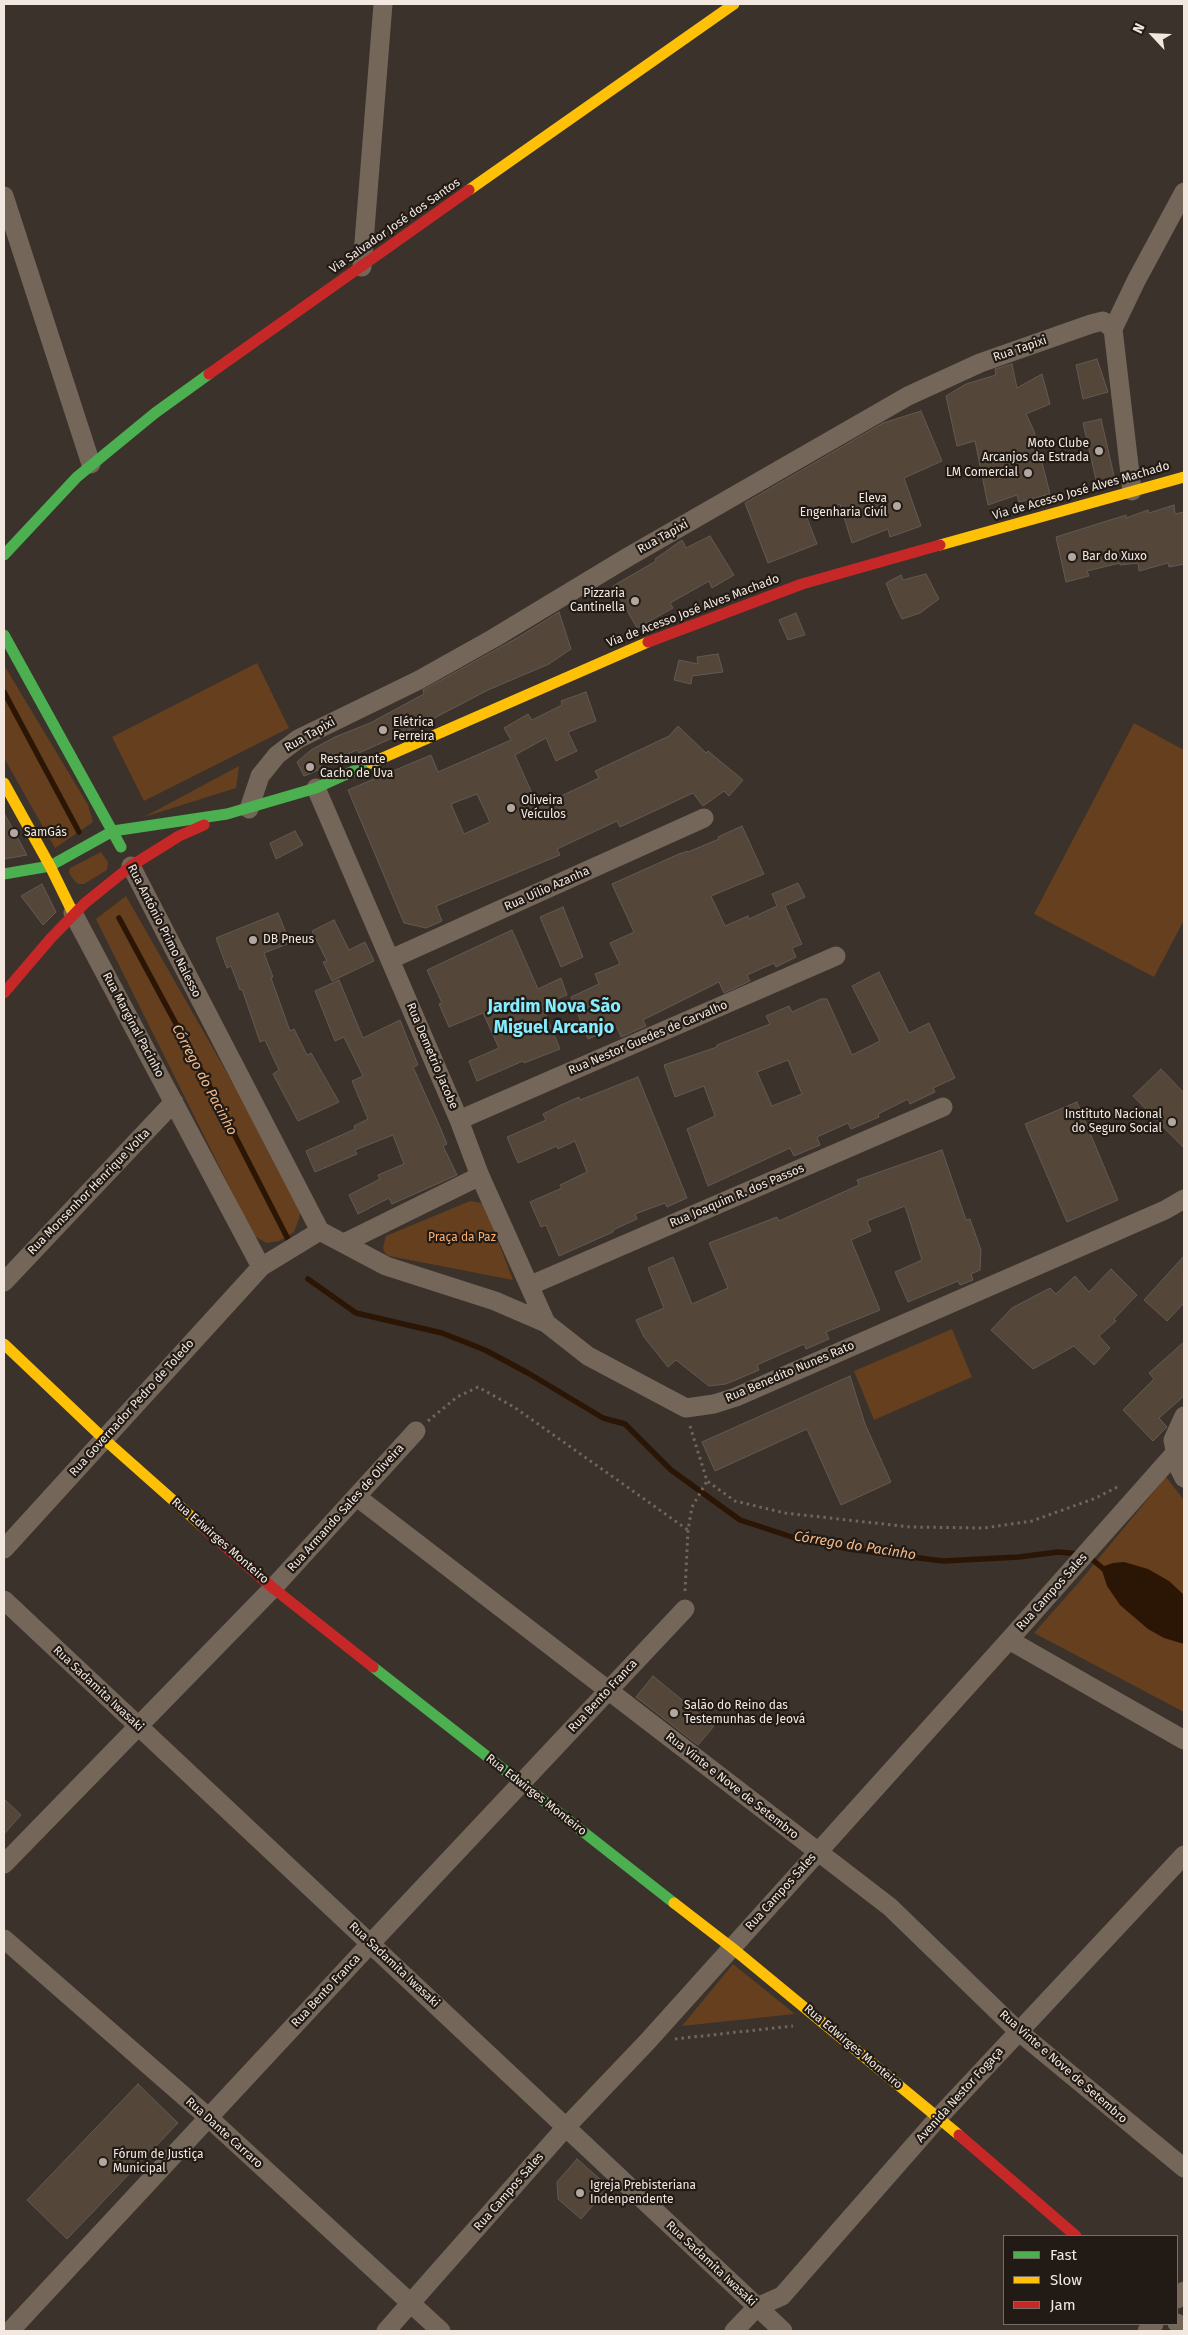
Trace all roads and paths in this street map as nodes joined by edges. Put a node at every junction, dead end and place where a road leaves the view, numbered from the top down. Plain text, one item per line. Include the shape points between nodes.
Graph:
1 (383, 4) edge
2 (734, 4) edge
3 (1184, 192) edge
4 (4, 196) edge
5 (362, 267) junction
6 (1113, 329) junction
7 (91, 464) junction
8 (1184, 476) edge
9 (1132, 490) junction
10 (4, 555) edge
11 (4, 635) edge
12 (4, 783) edge
13 (316, 788) junction
14 (249, 809) junction
15 (227, 814) junction
16 (704, 818) dead end
17 (109, 834) junction
18 (50, 866) junction
19 (124, 871) junction
20 (4, 874) edge
21 (79, 908) junction
22 (836, 956) dead end
23 (391, 959) junction
24 (4, 993) edge
25 (174, 1102) junction
26 (943, 1107) dead end
27 (459, 1120) junction
28 (480, 1176) junction
29 (1184, 1199) edge
30 (320, 1231) junction
31 (344, 1243) junction
32 (262, 1267) junction
33 (4, 1282) edge
34 (531, 1284) junction
35 (546, 1324) junction
36 (4, 1344) edge
37 (686, 1408) junction
38 (1184, 1416) edge
39 (416, 1431) joint
40 (104, 1439) junction
41 (1175, 1453) junction
42 (1184, 1478) edge
43 (707, 1481) junction
44 (1120, 1486) dead end
45 (356, 1498) junction
46 (688, 1530) junction
47 (4, 1549) edge
48 (273, 1588) junction
49 (4, 1600) edge
50 (685, 1610) joint
51 (1009, 1640) junction
52 (609, 1690) junction
53 (137, 1726) junction
54 (1184, 1740) edge
55 (520, 1783) junction
56 (818, 1852) junction
57 (1184, 1855) edge
58 (4, 1864) edge
59 (4, 1939) edge
60 (371, 1943) junction
61 (731, 1947) junction
62 (795, 2026) dead end
63 (1018, 2031) junction
64 (647, 2042) junction
65 (209, 2118) junction
66 (938, 2118) junction
67 (566, 2127) junction
68 (1184, 2168) edge
69 (1075, 2235) edge
70 (782, 2296) junction
71 (411, 2304) junction
72 (757, 2307) junction
73 (775, 2329) edge
74 (10, 2331) edge
75 (386, 2331) edge
76 (441, 2331) edge
77 (734, 2331) edge

1 - 5 street
2 - 5 street, Via Salvador José dos Santos
3 - 6 street
4 - 7 street
5 - 7 street, Via Salvador José dos Santos via 230,358
6 - 9 street
6 - 14 street, Rua Tapixi via 1103,322 1091,324 980,363 908,396 486,643 298,739 277,755 260,776
7 - 10 street, Via Salvador José dos Santos
8 - 9 street, Via de Acesso José Alves Machado
9 - 13 street, Via de Acesso José Alves Machado via 802,584 639,645
11 - 17 street, Rua Antônio Primo Nalesso
12 - 18 street, Rua Marginal Pacinho
13 - 14 street, Via de Acesso José Alves Machado
13 - 23 street, Rua Demetrio Jacobe
14 - 15 street, Via de Acesso José Alves Machado
15 - 17 street
15 - 19 street via 179,836
16 - 23 street, Rua Uílio Azanha
17 - 18 street
17 - 19 street, Rua Antônio Primo Nalesso
18 - 20 street
18 - 21 street, Rua Marginal Pacinho
19 - 21 street
19 - 30 street, Rua Antônio Primo Nalesso
21 - 24 street
21 - 25 street, Rua Marginal Pacinho
22 - 27 street, Rua Nestor Guedes de Carvalho
23 - 27 street, Rua Demetrio Jacobe
25 - 32 street, Rua Marginal Pacinho
25 - 33 street, Rua Monsenhor Henrique Volta
26 - 34 street, Rua Joaquim R. dos Passos
27 - 28 street, Rua Demetrio Jacobe
28 - 31 street
28 - 34 street, Rua Demetrio Jacobe
29 - 37 street, Rua Benedito Nunes Rato via 736,1397
30 - 31 street
30 - 32 street, Rua Governador Pedro de Toledo
31 - 35 street via 386,1266 495,1301
32 - 40 street, Rua Governador Pedro de Toledo
34 - 35 street, Rua Demetrio Jacobe
35 - 37 street via 588,1356
36 - 40 street, Rua Edwirges Monteiro
37 - 43 path via 692,1439
38 - 41 street via 1173,1440
39 - 45 street, Rua Armando Sales de Oliveira
39 - 46 path via 457,1397 478,1387 514,1407
40 - 47 street, Rua Governador Pedro de Toledo
40 - 48 street, Rua Edwirges Monteiro
41 - 42 street
41 - 51 street, Rua Campos Sales
43 - 44 path via 735,1501 786,1513 941,1528 984,1528 1032,1521
43 - 46 path via 692,1507
45 - 48 street, Rua Armando Sales de Oliveira
45 - 52 street, Rua Vinte e Nove de Setembro
46 - 50 path
48 - 53 street, Rua Armando Sales de Oliveira
48 - 55 street, Rua Edwirges Monteiro
49 - 53 street, Rua Sadamita Iwasaki
50 - 52 street, Rua Bento Franca
51 - 54 street
51 - 56 street, Rua Campos Sales
52 - 55 street, Rua Bento Franca
52 - 56 street, Rua Vinte e Nove de Setembro
53 - 58 street, Rua Armando Sales de Oliveira
53 - 60 street, Rua Sadamita Iwasaki
55 - 60 street, Rua Bento Franca
55 - 61 street, Rua Edwirges Monteiro
56 - 61 street, Rua Campos Sales
56 - 63 street, Rua Vinte e Nove de Setembro via 890,1907
57 - 63 street, Avenida Nestor Fogaça
59 - 65 street, Rua Dante Carraro
60 - 65 street, Rua Bento Franca
60 - 67 street, Rua Sadamita Iwasaki
61 - 64 street, Rua Campos Sales
61 - 66 street, Rua Edwirges Monteiro
62 - 64 path
63 - 66 street, Avenida Nestor Fogaça
63 - 68 street, Rua Vinte e Nove de Setembro
64 - 67 street, Rua Campos Sales
65 - 71 street, Rua Dante Carraro
65 - 74 street, Rua Bento Franca
66 - 69 street, Rua Edwirges Monteiro
66 - 70 street, Avenida Nestor Fogaça
67 - 71 street, Rua Campos Sales
67 - 72 street, Rua Sadamita Iwasaki
70 - 72 street, Avenida Nestor Fogaça
70 - 73 street, Avenida Nestor Fogaça
71 - 75 street, Rua Campos Sales
71 - 76 street, Rua Dante Carraro
72 - 73 street, Rua Sadamita Iwasaki
72 - 77 street, Avenida Nestor Fogaça

